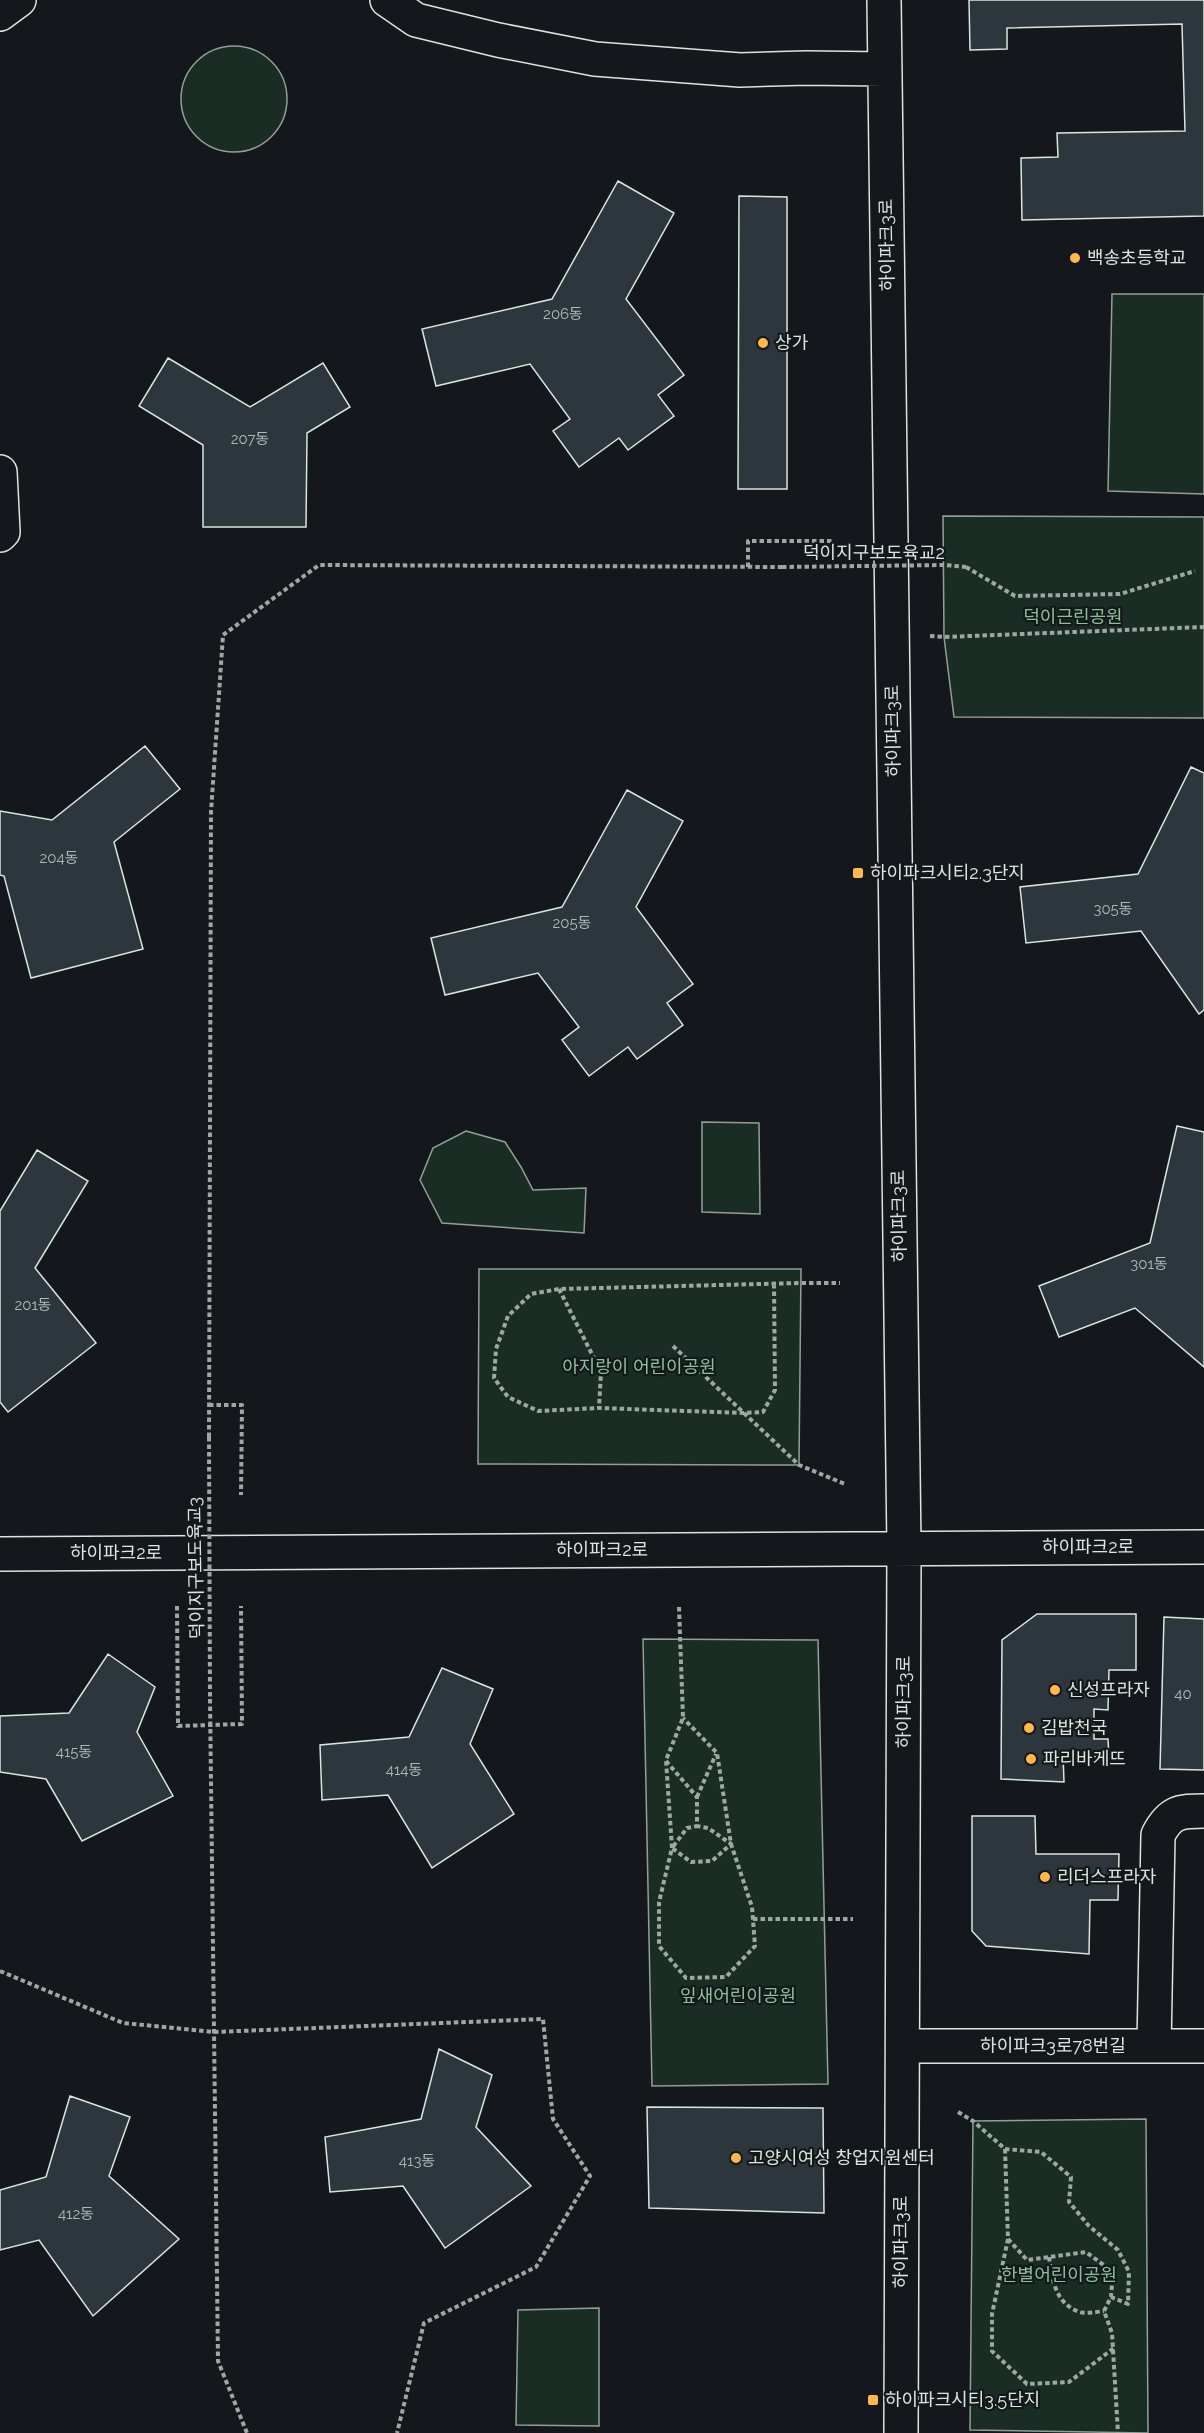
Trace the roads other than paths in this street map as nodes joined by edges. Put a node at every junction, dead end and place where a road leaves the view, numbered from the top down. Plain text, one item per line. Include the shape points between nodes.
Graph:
1 (19, 0) edge
2 (387, 0) edge
3 (884, 0) edge
4 (0, 14) edge
5 (885, 69) junction
6 (0, 472) edge
7 (0, 535) edge
8 (1204, 1546) edge
9 (904, 1548) junction
10 (0, 1554) edge
11 (1204, 1810) edge
12 (903, 2046) junction
13 (1154, 2046) junction
14 (1204, 2046) edge
15 (901, 2433) edge

1 - 4 street
2 - 5 street via 416,20 595,59 740,70
3 - 5 street, 하이파크3로
5 - 9 street, 하이파크3로
6 - 7 street
8 - 9 street, 하이파크2로
9 - 10 street, 하이파크2로
9 - 12 street, 하이파크3로
11 - 13 street via 1184,1811 1167,1818 1158,1835
12 - 13 street, 하이파크3로78번길
12 - 15 street, 하이파크3로
13 - 14 street, 하이파크3로78번길

